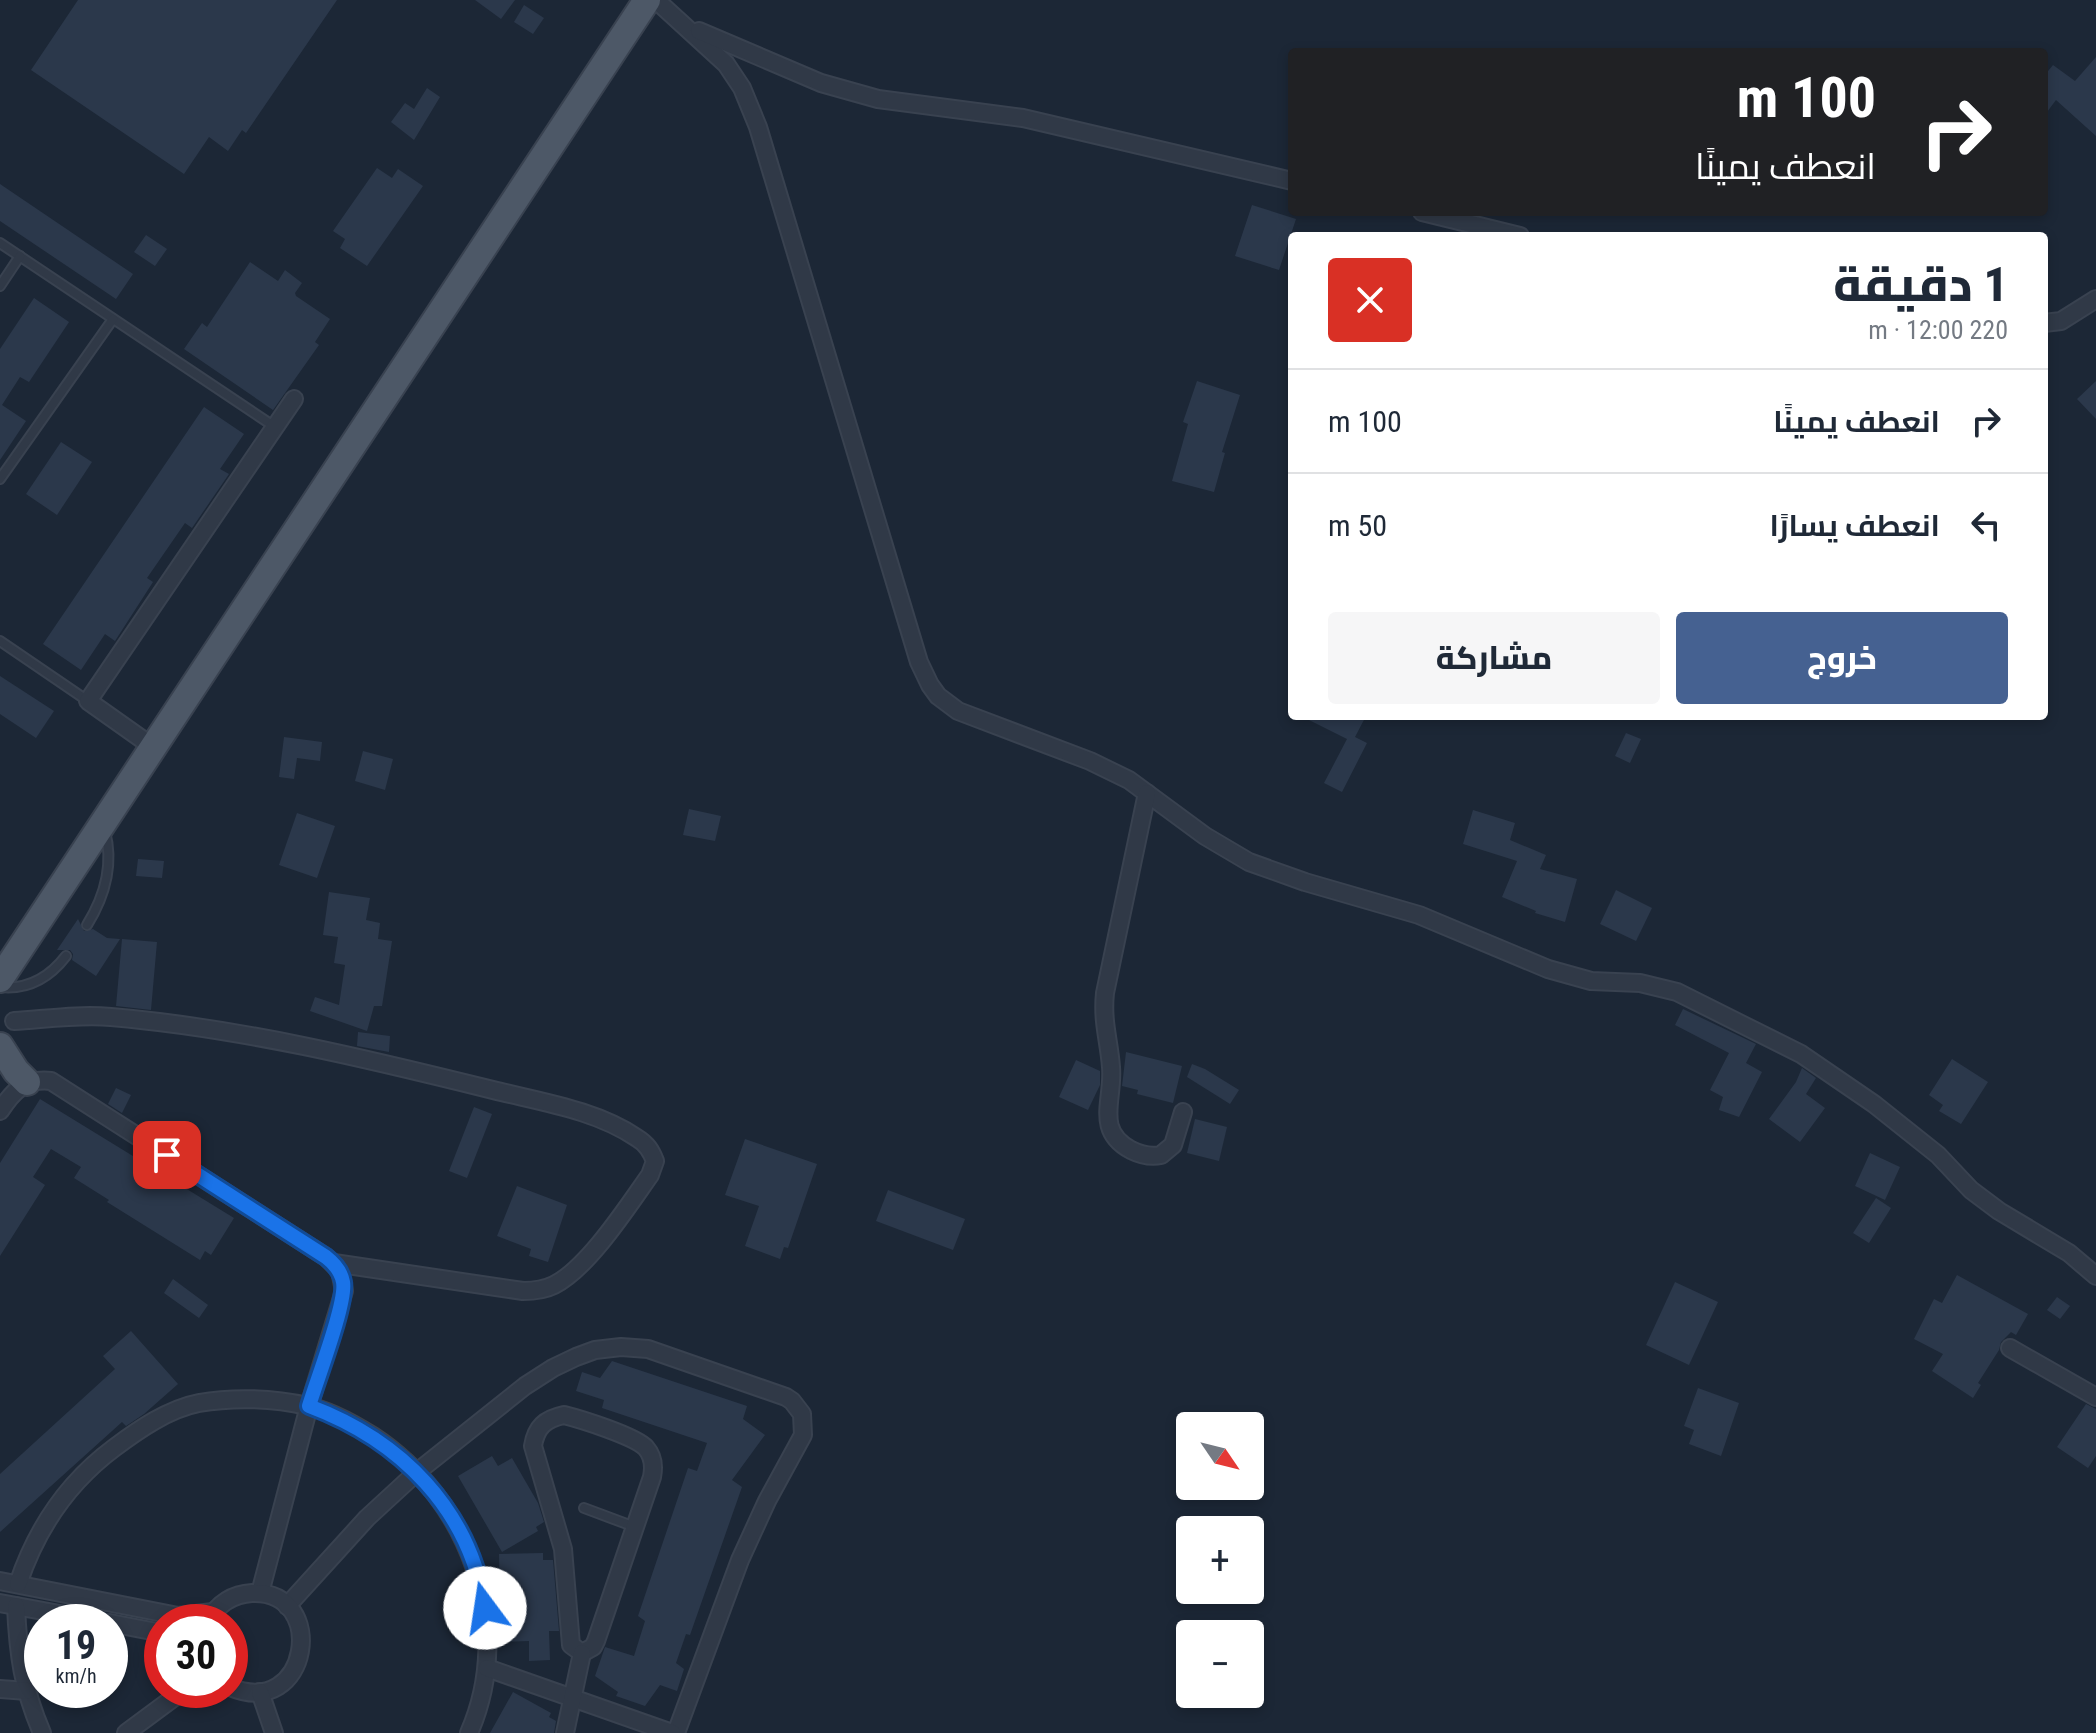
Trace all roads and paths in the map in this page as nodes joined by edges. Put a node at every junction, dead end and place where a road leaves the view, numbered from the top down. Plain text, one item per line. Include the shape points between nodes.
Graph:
1 (647, 0) edge
2 (656, 0) edge
3 (682, 23) junction
4 (1288, 180) edge
5 (1438, 216) edge
6 (1504, 232) edge
7 (0, 243) edge
8 (20, 256) junction
9 (0, 286) edge
10 (2096, 299) edge
11 (113, 319) junction
12 (2048, 323) edge
13 (294, 399) dead end
14 (276, 427) junction
15 (0, 479) edge
16 (0, 641) edge
17 (88, 701) junction
18 (153, 747) junction
19 (1147, 793) junction
20 (103, 822) junction
21 (87, 925) dead end
22 (66, 956) dead end
23 (0, 979) edge
24 (0, 987) edge
25 (14, 1021) dead end
26 (0, 1046) edge
27 (27, 1082) junction
28 (0, 1111) edge
29 (1183, 1112) dead end
30 (334, 1263) junction
31 (2096, 1276) edge
32 (2010, 1348) dead end
33 (2096, 1397) edge
34 (309, 1406) junction
35 (417, 1472) junction
36 (584, 1508) dead end
37 (635, 1527) junction
38 (0, 1581) edge
39 (18, 1584) junction
40 (260, 1593) junction
41 (8, 1604) edge
42 (222, 1604) edge
43 (287, 1606) junction
44 (144, 1609) edge
45 (582, 1653) junction
46 (487, 1668) junction
47 (24, 1679) edge
48 (0, 1689) edge
49 (24, 1691) edge
50 (260, 1692) junction
51 (248, 1693) edge
52 (573, 1699) junction
53 (33, 1708) edge
54 (160, 1708) edge
55 (42, 1733) edge
56 (126, 1733) edge
57 (274, 1733) edge
58 (469, 1733) edge
59 (565, 1733) edge
60 (674, 1733) edge

1 - 18 main road
2 - 3 street
3 - 4 street via 807,78 878,99 1023,118
3 - 19 street via 726,64 758,127 930,685 958,711 1090,761
5 - 6 street
7 - 8 lane
8 - 9 lane
8 - 11 lane
10 - 12 street via 2061,321
11 - 14 lane
11 - 15 lane
13 - 14 street
14 - 17 street
16 - 17 lane
17 - 18 street
18 - 20 main road
19 - 29 street via 1105,993 1109,1125 1123,1145 1153,1157 1173,1145
19 - 31 street via 1249,862 1419,915 1548,969 1591,981 1640,983 1677,992 1751,1028 1801,1054 1874,1104 1938,1155 1971,1190
20 - 21 lane via 108,875
20 - 23 main road
22 - 24 lane via 35,983
25 - 30 street via 140,1020 405,1068 601,1119 639,1139 655,1161 592,1251 566,1278 546,1289 523,1291
26 - 27 main road
27 - 28 street
27 - 30 street via 62,1087
30 - 34 street via 344,1291
32 - 33 street
34 - 35 street via 359,1427
34 - 39 street via 263,1400 196,1403 142,1427 73,1485 44,1522
34 - 40 street
35 - 43 street
35 - 46 street via 471,1556 488,1627
35 - 60 street via 525,1386 595,1350 648,1349 792,1401 802,1414 803,1435 740,1560
36 - 37 lane
37 - 45 street via 593,1647
37 - 45 street via 653,1470 646,1448 564,1415 542,1424 533,1446 563,1549 571,1645
38 - 39 street
39 - 44 street
40 - 42 street via 242,1594
40 - 43 street
41 - 47 street
43 - 50 street via 302,1634 298,1665 276,1687
45 - 52 street
46 - 52 street
46 - 58 street
48 - 49 street
50 - 51 street
50 - 57 street
52 - 59 street
52 - 60 street
53 - 55 street
54 - 56 street

